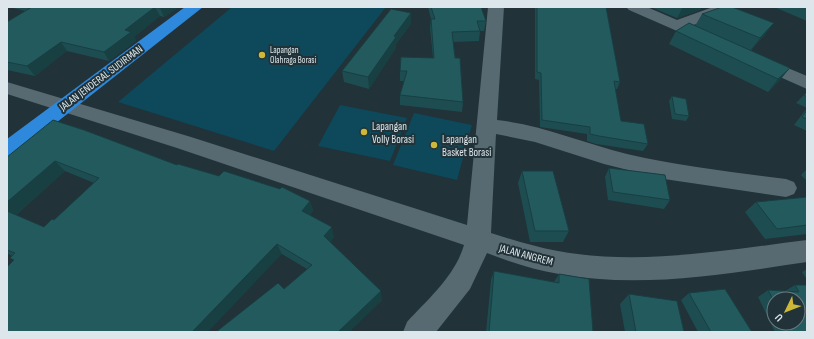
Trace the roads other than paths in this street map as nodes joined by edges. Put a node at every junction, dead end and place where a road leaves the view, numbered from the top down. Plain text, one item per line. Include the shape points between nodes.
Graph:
1 (195, 7) edge
2 (496, 7) edge
3 (634, 7) edge
4 (723, 7) edge
5 (677, 26) junction
6 (720, 45) edge
7 (742, 54) edge
8 (807, 82) edge
9 (7, 88) edge
10 (65, 105) junction
11 (487, 126) junction
12 (7, 150) edge
13 (786, 188) dead end
14 (478, 239) junction
15 (807, 250) edge
16 (417, 332) edge

1 - 10 highway, JALAN JENDERAL SUDIRMAN
2 - 11 street
3 - 5 street
4 - 5 street via 715,13
5 - 6 street
7 - 8 street
9 - 10 street, JALAN ANGREM
10 - 12 highway, JALAN JENDERAL SUDIRMAN
10 - 14 street, JALAN ANGREM
11 - 13 street via 538,135 604,156 664,171
11 - 14 street
14 - 15 street, JALAN ANGREM via 503,249 556,263 613,269 698,266
14 - 16 street via 470,265 463,276

